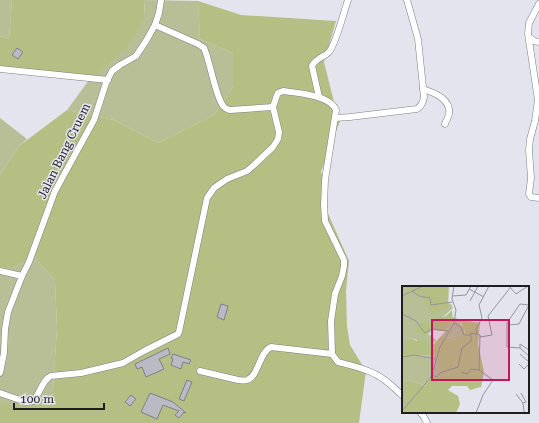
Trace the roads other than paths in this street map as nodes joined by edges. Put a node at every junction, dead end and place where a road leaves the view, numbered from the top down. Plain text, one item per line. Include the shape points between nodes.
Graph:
1 (160, 0) edge
2 (348, 0) edge
3 (407, 0) edge
4 (539, 4) edge
5 (155, 25) junction
6 (530, 38) junction
7 (539, 42) edge
8 (0, 69) edge
9 (108, 80) junction
10 (423, 89) junction
11 (318, 97) junction
12 (273, 107) junction
13 (335, 118) junction
14 (445, 124) dead end
15 (539, 198) edge
16 (0, 271) edge
17 (22, 276) junction
18 (332, 354) junction
19 (200, 370) dead end
20 (0, 373) edge
21 (0, 393) edge
22 (402, 395) edge
23 (421, 413) edge
24 (427, 423) edge

1 - 5 street, Jalan Bang Cruem
2 - 11 street via 334,44 329,52 312,66
3 - 10 street via 418,39
4 - 6 street via 529,24
5 - 9 street, Jalan Bang Cruem via 136,56 120,65
5 - 12 street via 205,49 218,94 225,108 230,110
6 - 7 street
6 - 15 street via 538,100 530,145 529,194 531,197
8 - 9 street
9 - 17 street, Jalan Bang Cruem via 94,120 55,191
10 - 13 street via 423,102 417,109
10 - 14 street via 445,100 449,114
11 - 12 street via 283,91 278,93
11 - 13 street via 335,106
12 - 21 street via 279,132 273,147 247,171 227,179 214,188 207,198 178,334 123,363 81,373 51,376 45,380 33,401 26,402
13 - 18 street via 325,180 324,205 325,221 344,260 344,266 335,294 331,321
16 - 17 street
17 - 20 street, Jalan Bang Cruem via 8,312
18 - 19 street via 271,347 264,354 253,376 244,381
18 - 22 street via 338,362 375,374
23 - 24 street

